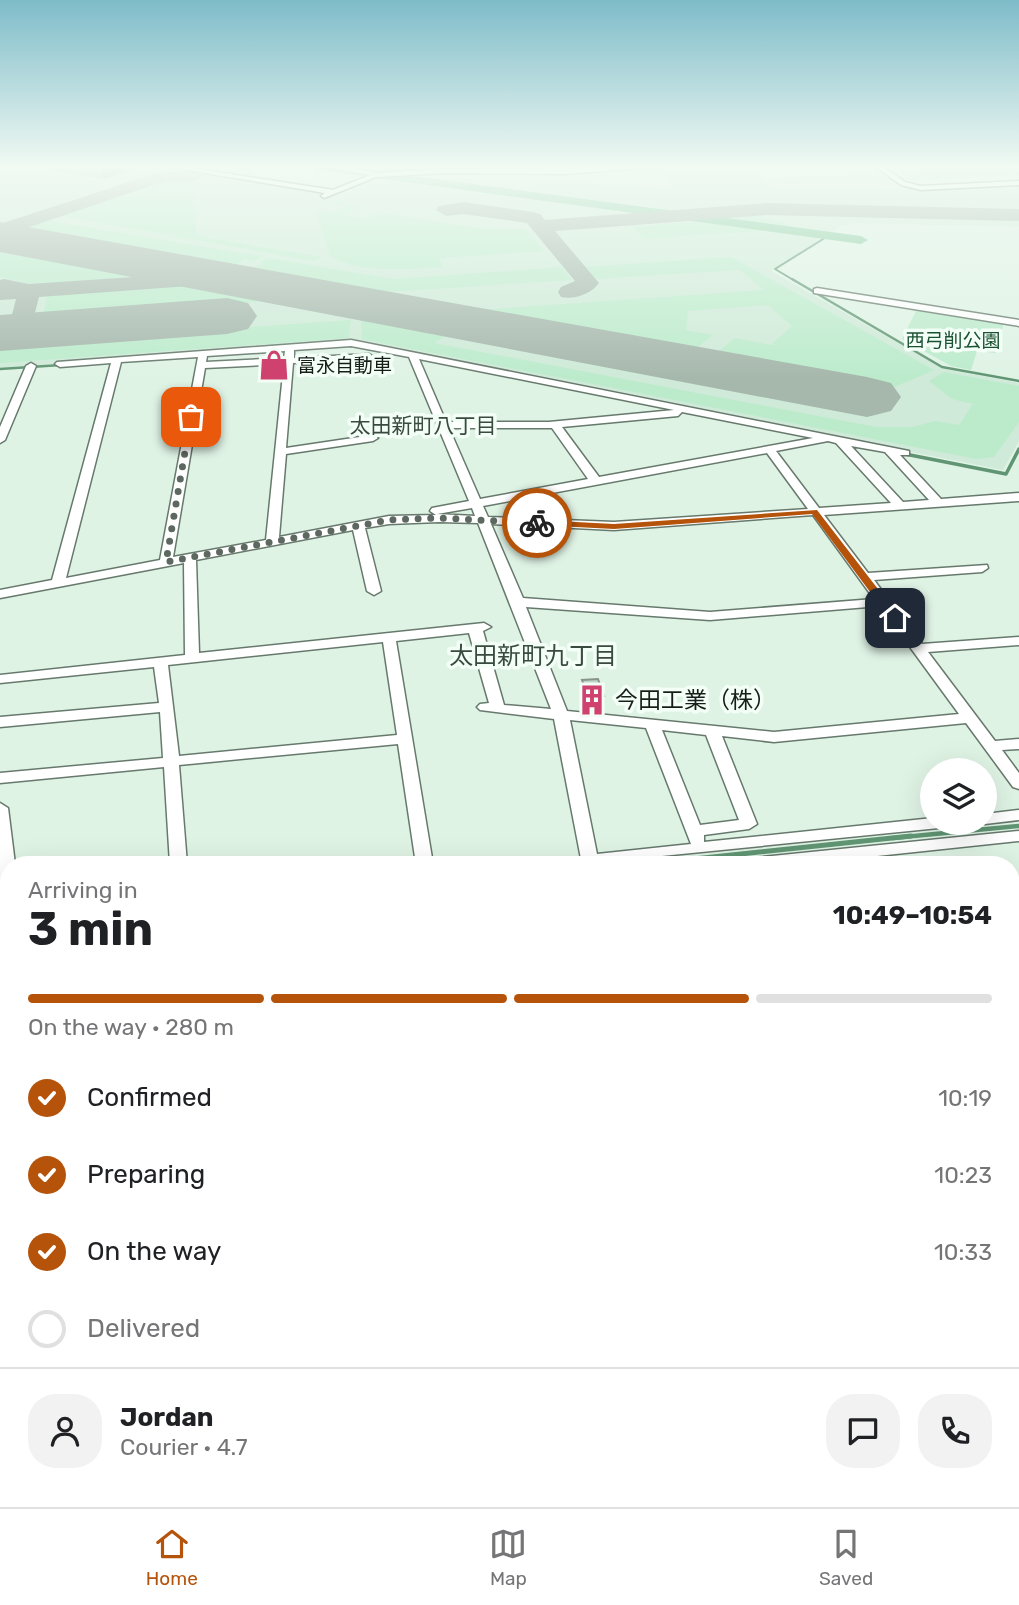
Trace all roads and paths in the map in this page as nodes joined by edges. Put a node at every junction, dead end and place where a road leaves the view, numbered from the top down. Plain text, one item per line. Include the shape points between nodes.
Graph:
1 (817, 291) dead end
2 (1019, 323) edge
3 (290, 347) junction
4 (413, 356) junction
5 (369, 357) dead end
6 (202, 359) junction
7 (117, 360) junction
8 (288, 360) junction
9 (60, 365) dead end
10 (31, 366) dead end
11 (16, 400) junction
12 (0, 401) edge
13 (697, 411) junction
14 (555, 424) junction
15 (443, 425) junction
16 (1, 437) edge
17 (373, 439) dead end
18 (834, 439) junction
19 (771, 450) junction
20 (889, 450) junction
21 (280, 452) junction
22 (905, 453) dead end
23 (596, 482) junction
24 (1019, 497) edge
25 (938, 503) junction
26 (475, 504) junction
27 (900, 506) junction
28 (814, 512) junction
29 (404, 519) junction
30 (481, 520) junction
31 (358, 525) junction
32 (272, 542) junction
33 (191, 557) junction
34 (166, 562) junction
35 (982, 568) dead end
36 (866, 577) junction
37 (58, 583) junction
38 (374, 591) dead end
39 (0, 594) edge
40 (518, 602) junction
41 (883, 602) junction
42 (389, 638) junction
43 (1019, 641) edge
44 (918, 649) junction
45 (192, 659) junction
46 (160, 662) junction
47 (0, 679) edge
48 (167, 707) junction
49 (561, 715) junction
50 (968, 718) junction
51 (0, 722) edge
52 (652, 724) junction
53 (712, 730) junction
54 (405, 739) junction
55 (1019, 744) edge
56 (990, 746) junction
57 (170, 762) junction
58 (0, 778) edge
59 (1019, 784) edge
60 (0, 807) edge
61 (1019, 815) edge
62 (997, 818) edge
63 (920, 825) edge
64 (693, 831) junction
65 (1019, 836) edge
66 (701, 849) junction
67 (6, 856) edge
68 (178, 856) edge
69 (424, 856) edge
70 (584, 856) edge
71 (643, 856) edge
72 (829, 856) edge

1 - 2 street
3 - 4 street via 351,343
3 - 6 street
3 - 8 street
4 - 13 street
4 - 15 street
5 - 8 street
6 - 7 street
6 - 8 street
6 - 34 street
7 - 9 street
7 - 37 street
8 - 21 street
10 - 11 street
11 - 12 street
11 - 16 street
13 - 14 street
13 - 18 street
14 - 15 street
14 - 23 street
15 - 26 street
17 - 21 street
18 - 19 street
18 - 20 street
18 - 27 street
19 - 23 street
19 - 28 street
20 - 22 street
20 - 25 street
21 - 32 street
23 - 26 street
24 - 25 street
25 - 27 street
26 - 29 street
26 - 30 street
27 - 28 street
28 - 30 street via 614,526
28 - 36 street
29 - 30 street
29 - 31 street
30 - 40 street
31 - 32 street
31 - 38 street
32 - 33 street
33 - 34 street
33 - 45 street
34 - 37 street
35 - 36 street
36 - 41 street
37 - 39 street
40 - 41 street via 710,616
40 - 49 street
41 - 44 street
42 - 45 street
42 - 49 street via 480,628 492,707
42 - 54 street
43 - 44 street
44 - 50 street
45 - 46 street
46 - 47 street
46 - 48 street
48 - 51 street
48 - 57 street
49 - 52 street
49 - 70 street
50 - 53 street via 774,737
50 - 56 street
52 - 53 street
52 - 64 street
53 - 64 street via 749,824
54 - 57 street
54 - 69 street
55 - 56 street
56 - 59 street
57 - 58 street
57 - 68 street
60 - 67 street
61 - 62 street
63 - 66 street
64 - 66 street
65 - 72 street
66 - 71 street

